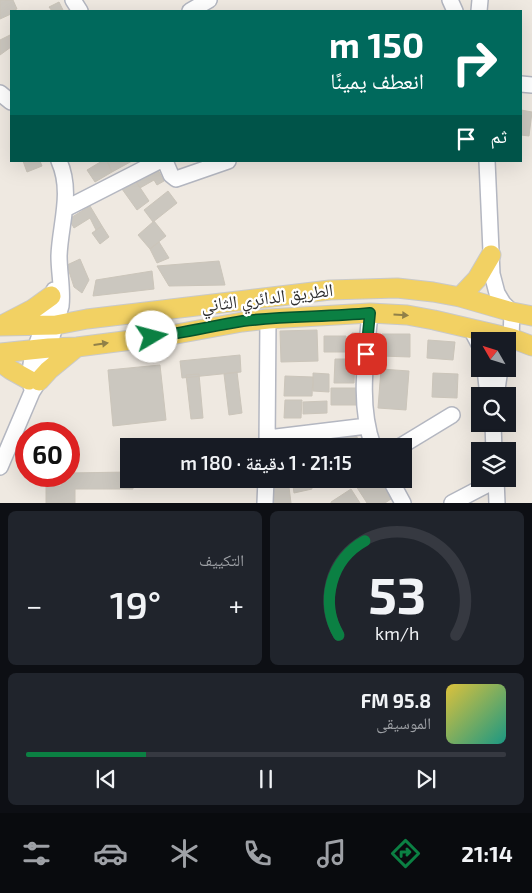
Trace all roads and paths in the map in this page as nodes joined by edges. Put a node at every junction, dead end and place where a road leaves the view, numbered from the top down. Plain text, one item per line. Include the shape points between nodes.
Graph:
1 (208, 0) edge
2 (192, 10) edge
3 (0, 93) edge
4 (10, 101) edge
5 (60, 162) edge
6 (157, 162) edge
7 (165, 162) edge
8 (225, 162) edge
9 (487, 162) edge
10 (65, 209) junction
11 (490, 255) junction
12 (56, 288) junction
13 (460, 297) junction
14 (512, 312) junction
15 (370, 313) junction
16 (532, 316) edge
17 (268, 319) junction
18 (50, 325) junction
19 (0, 326) edge
20 (471, 329) junction
21 (473, 332) edge
22 (480, 332) edge
23 (510, 332) edge
24 (516, 343) edge
25 (532, 346) edge
26 (77, 347) junction
27 (42, 349) junction
28 (0, 353) edge
29 (0, 362) edge
30 (34, 384) junction
31 (452, 415) dead end
32 (367, 426) junction
33 (268, 438) edge
34 (293, 438) edge
35 (371, 438) edge
36 (412, 439) edge
37 (0, 467) edge
38 (481, 487) edge
39 (496, 487) edge
40 (266, 488) edge
41 (395, 488) edge
42 (265, 503) edge
43 (403, 503) edge
44 (452, 503) edge
45 (497, 503) edge

1 - 2 street
3 - 4 street
5 - 10 street via 66,182
6 - 10 street
7 - 8 street via 176,179
9 - 11 street
10 - 12 street
11 - 13 main road via 477,279
11 - 14 street via 497,293
12 - 18 street via 62,297
12 - 19 main road via 33,310
13 - 14 main road, الطريق الدائري الثاني
13 - 18 main road, الطريق الدائري الثاني via 397,288 330,290
14 - 16 main road, الطريق الدائري الثاني
14 - 23 street
15 - 17 main road, الطريق الدائري الثاني
15 -> 20 main road, الطريق الدائري الثاني via 434,320
15 - 32 street via 364,393
26 -> 17 main road, الطريق الدائري الثاني
17 - 33 street
18 - 19 main road, الطريق الدائري الثاني
18 - 27 street
20 - 21 street
20 - 22 main road, الطريق الدائري الثاني
24 - 25 main road, الطريق الدائري الثاني
26 - 27 main road, الطريق الدائري الثاني
26 - 30 main road
27 - 28 main road, الطريق الدائري الثاني
27 - 30 street via 31,366
29 - 30 main road
30 - 37 street
31 - 36 street
32 - 34 street
32 - 35 street
38 - 44 street
39 - 45 street
40 - 42 street
41 - 43 street

